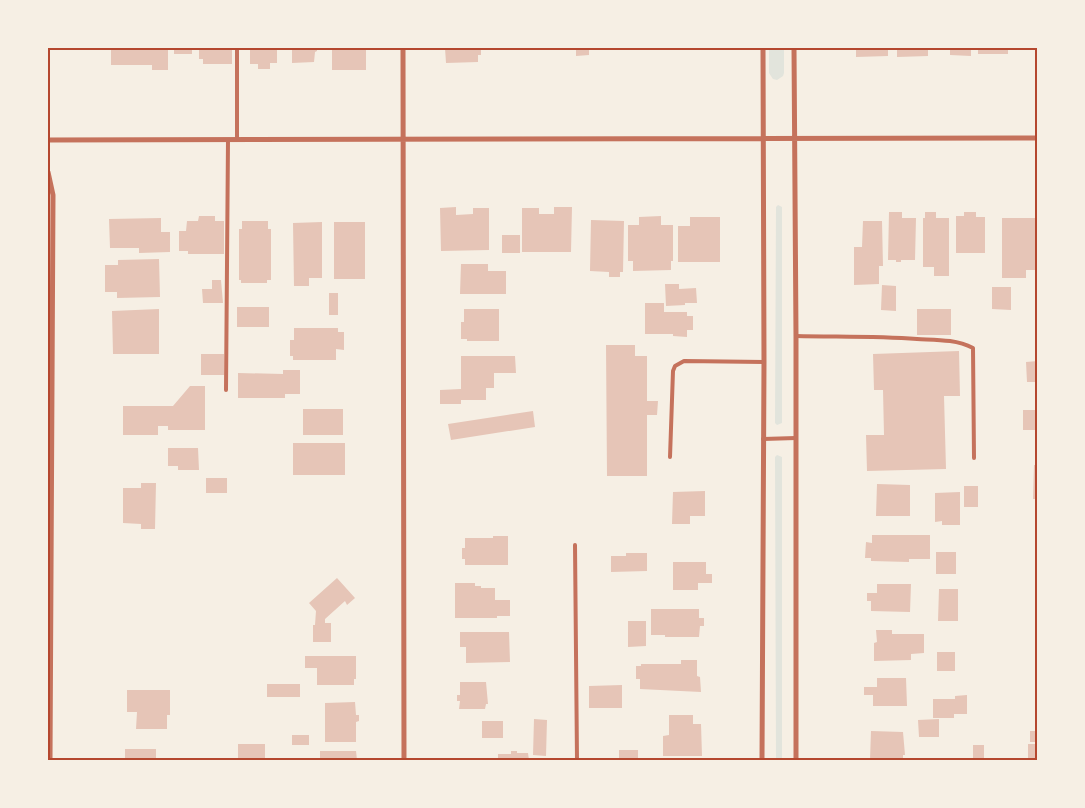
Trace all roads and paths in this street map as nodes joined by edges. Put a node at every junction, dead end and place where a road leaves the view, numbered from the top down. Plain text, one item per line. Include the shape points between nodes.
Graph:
1 (237, 48) edge
2 (403, 48) edge
3 (763, 48) edge
4 (794, 48) edge
5 (1038, 138) edge
6 (403, 139) junction
7 (764, 139) junction
8 (794, 139) junction
9 (48, 140) edge
10 (228, 140) junction
11 (237, 140) junction
12 (48, 172) edge
13 (796, 336) junction
14 (764, 362) junction
15 (226, 390) dead end
16 (796, 438) junction
17 (763, 439) junction
18 (670, 457) dead end
19 (974, 458) dead end
20 (576, 546) dead end
21 (50, 760) edge
22 (404, 760) edge
23 (577, 760) edge
24 (762, 760) edge
25 (796, 760) edge

1 - 11 lane
2 - 6 street
3 - 7 street
4 - 8 street
5 - 8 street
6 - 7 street
6 - 11 street
6 - 22 street
7 - 8 street
7 - 14 street
8 - 13 street
9 - 10 street
10 - 11 street
10 - 15 lane
12 - 21 street via 54,194
13 - 16 street
13 - 19 lane via 943,340 961,342 973,348
14 - 17 street
14 - 18 lane via 684,361 675,366 672,371
16 - 17 lane
16 - 25 street
17 - 24 street
20 - 23 lane

